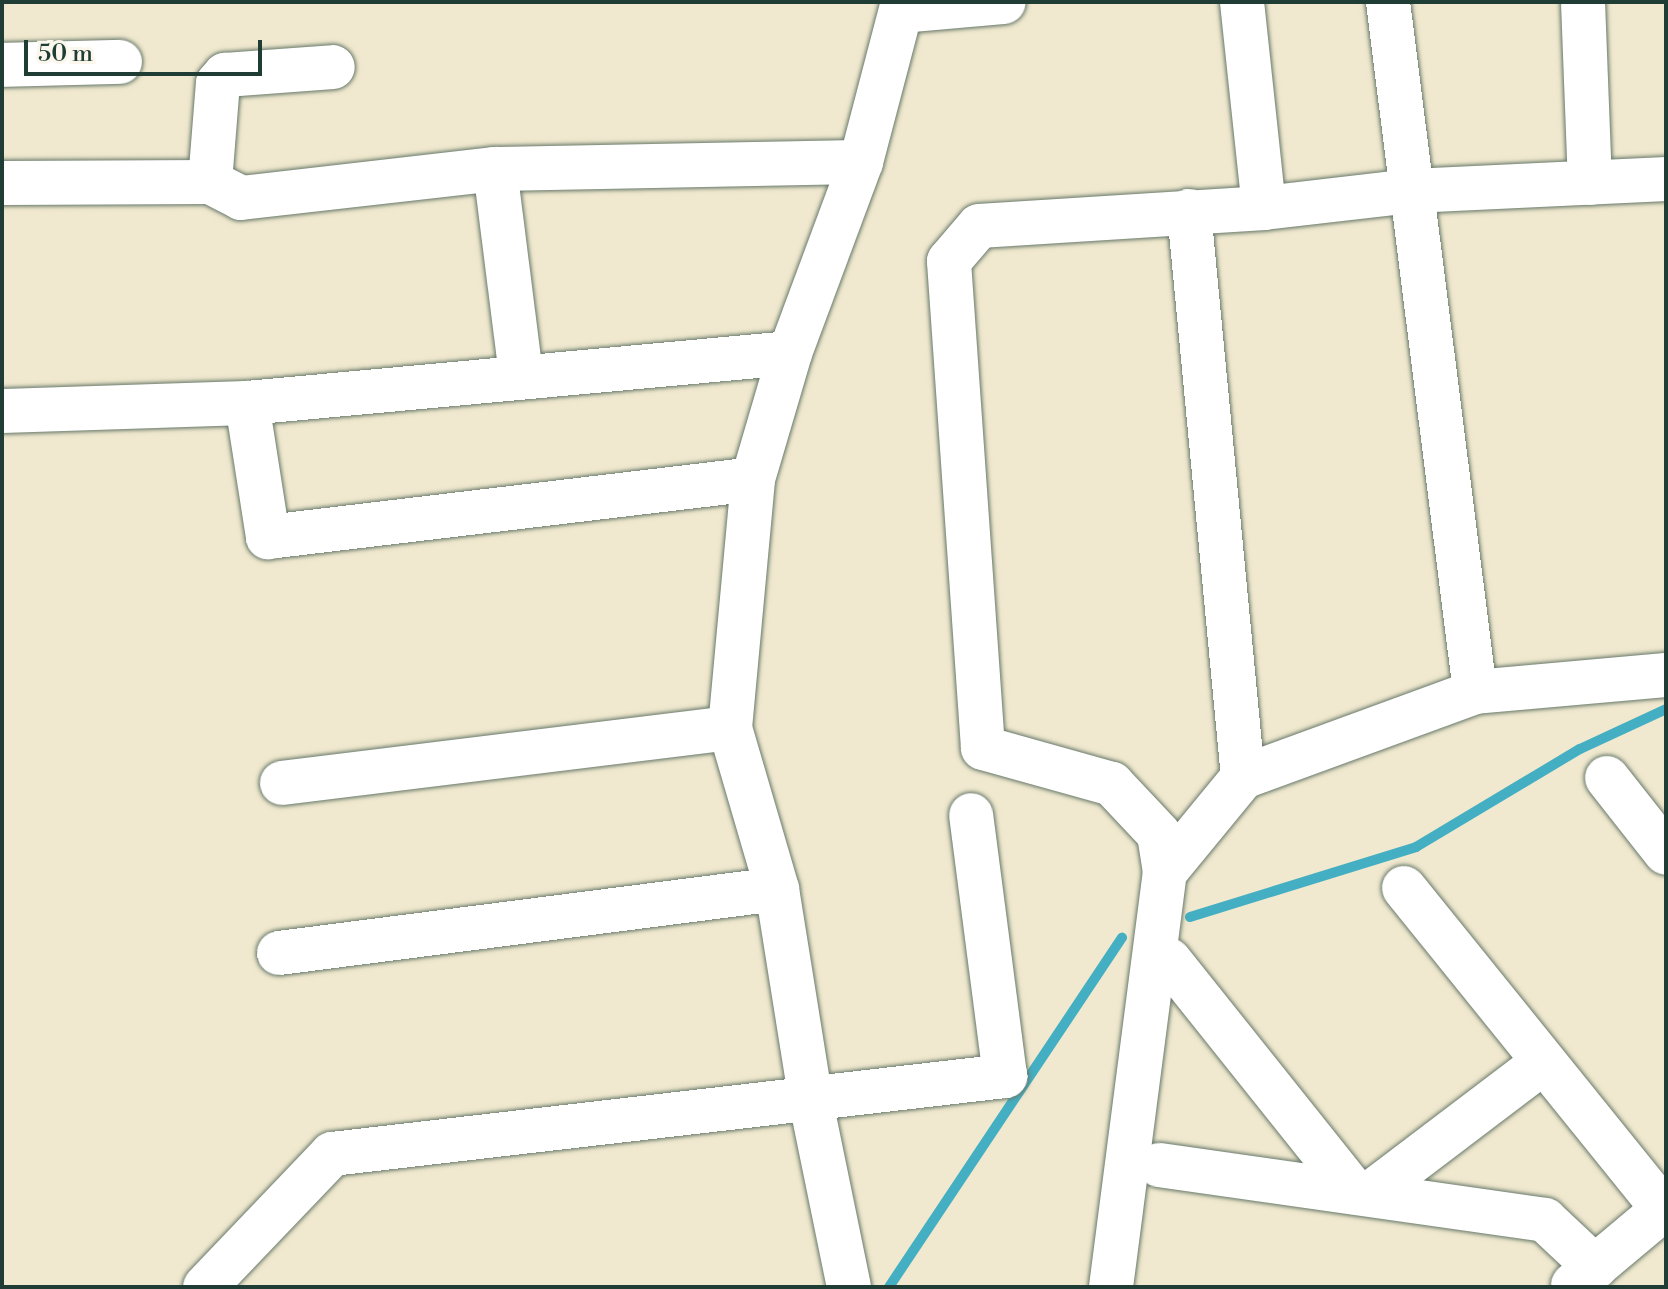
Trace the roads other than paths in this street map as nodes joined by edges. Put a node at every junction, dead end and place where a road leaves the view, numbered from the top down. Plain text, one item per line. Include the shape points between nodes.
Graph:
1 (1004, 2) edge
2 (1242, 2) edge
3 (1388, 2) edge
4 (1583, 2) edge
5 (903, 6) edge
6 (120, 62) dead end
7 (2, 65) edge
8 (333, 67) dead end
9 (861, 162) junction
10 (495, 169) junction
11 (1666, 179) edge
12 (210, 182) junction
13 (2, 183) edge
14 (1590, 183) junction
15 (1412, 191) junction
16 (1264, 208) junction
17 (1189, 211) junction
18 (790, 353) junction
19 (521, 376) junction
20 (247, 403) junction
21 (2, 411) edge
22 (753, 479) junction
23 (1666, 675) edge
24 (1475, 692) junction
25 (730, 728) junction
26 (1243, 777) junction
27 (1607, 778) dead end
28 (282, 783) dead end
29 (971, 815) dead end
30 (1666, 853) edge
31 (1165, 872) junction
32 (1404, 888) dead end
33 (777, 889) junction
34 (279, 953) dead end
35 (1169, 960) dead end
36 (1542, 1063) junction
37 (811, 1102) junction
38 (1159, 1165) dead end
39 (1362, 1192) junction
40 (1665, 1208) edge
41 (1583, 1277) edge
42 (205, 1287) edge
43 (849, 1287) edge
44 (1111, 1287) edge

1 - 5 street
2 - 16 street
3 - 15 street
4 - 14 street
5 - 9 street
6 - 7 street
8 - 12 street via 225,75 218,83
9 - 10 street
9 - 18 street
10 - 12 street via 241,198
10 - 19 street
11 - 14 street
12 - 13 street
14 - 15 street
15 - 16 street
15 - 24 street
16 - 17 street
17 - 26 street
17 - 31 street via 979,226 949,261 983,748 1112,784 1159,834
18 - 19 street
18 - 22 street
19 - 20 street
20 - 21 street
20 - 22 street via 268,537
22 - 25 street
23 - 24 street
24 - 26 street
25 - 28 street
25 - 33 street
26 - 31 street
27 - 30 street
29 - 37 street via 1005,1076
31 - 44 street
32 - 36 street
33 - 34 street
33 - 37 street
35 - 39 street
36 - 39 street
36 - 40 street
37 - 42 street via 332,1154
37 - 43 street
38 - 39 street
39 - 41 street via 1545,1220
40 - 41 street

